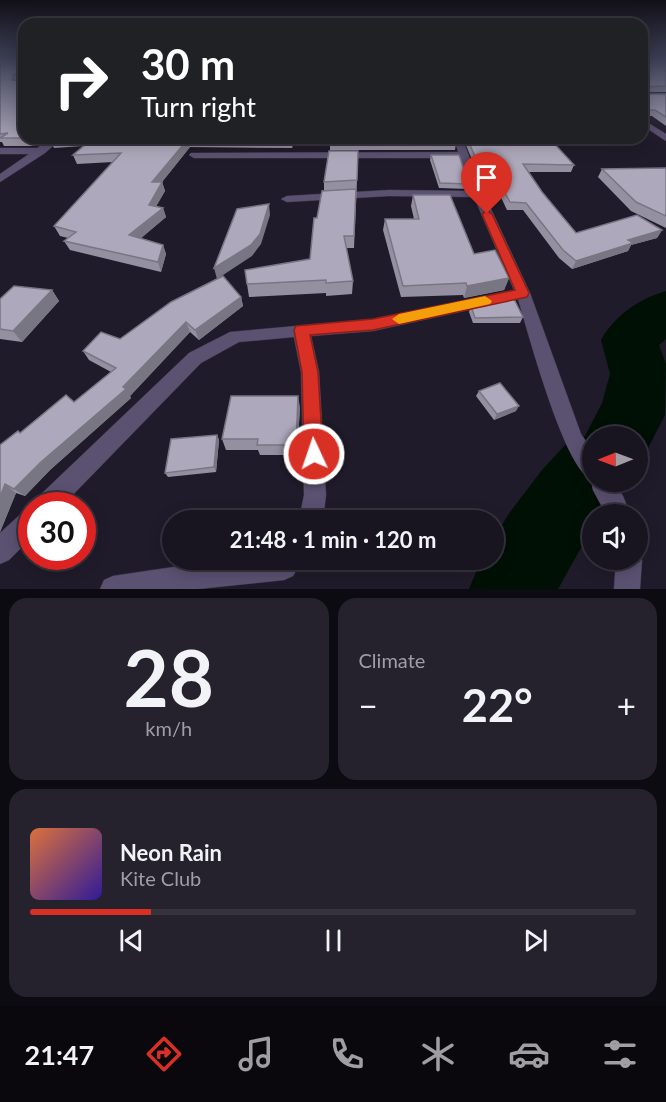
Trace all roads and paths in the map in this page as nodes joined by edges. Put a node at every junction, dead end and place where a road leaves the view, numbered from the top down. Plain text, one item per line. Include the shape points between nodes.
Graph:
1 (648, 126) edge
2 (666, 138) edge
3 (51, 144) edge
4 (460, 144) edge
5 (0, 151) edge
6 (42, 151) junction
7 (194, 155) dead end
8 (465, 155) junction
9 (0, 179) edge
10 (478, 194) junction
11 (287, 199) dead end
12 (523, 293) junction
13 (302, 330) junction
14 (582, 453) edge
15 (59, 492) edge
16 (313, 510) edge
17 (18, 533) edge
18 (0, 551) edge
19 (248, 570) edge
20 (628, 570) edge
21 (113, 589) edge
22 (627, 589) edge

1 - 2 street
3 - 6 street
4 - 8 street
5 - 6 street
6 - 9 street
7 - 8 street
8 - 10 street
10 - 11 street via 389,193
10 - 12 street
12 - 13 street via 373,325
12 - 14 street via 573,439
13 - 15 street via 236,336 195,358
13 - 16 street via 310,372
17 - 18 street
19 - 21 street
20 - 22 street

